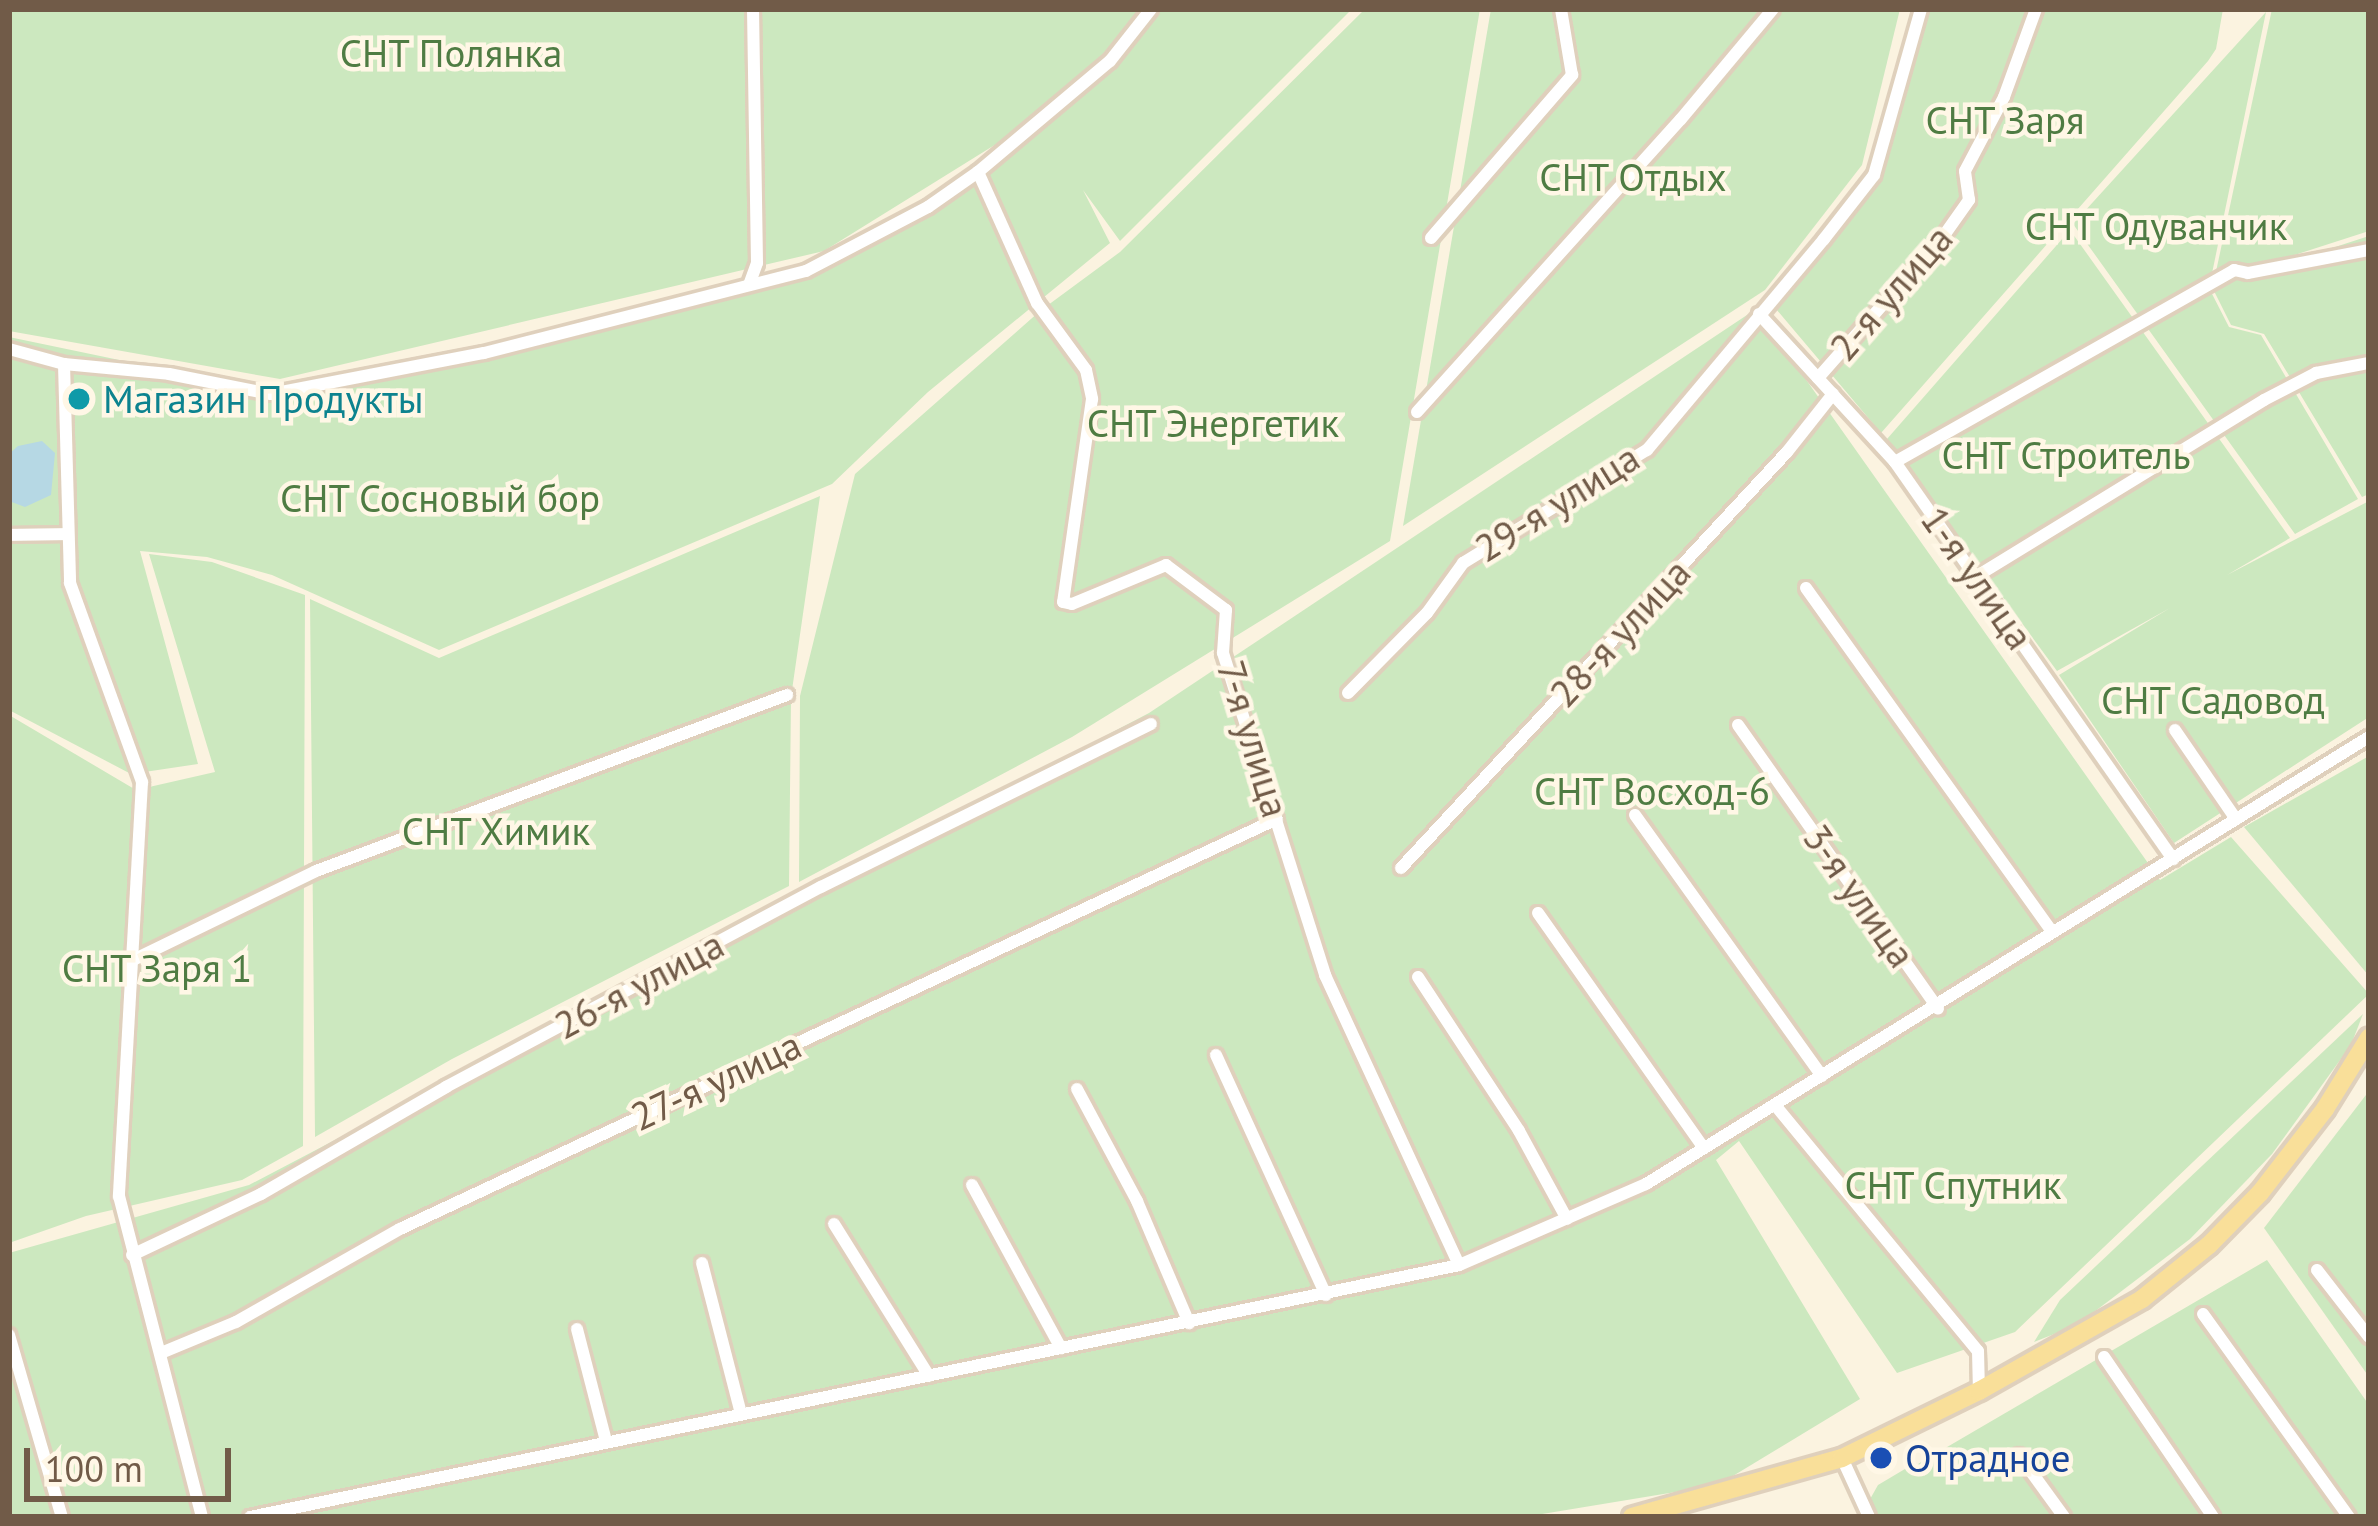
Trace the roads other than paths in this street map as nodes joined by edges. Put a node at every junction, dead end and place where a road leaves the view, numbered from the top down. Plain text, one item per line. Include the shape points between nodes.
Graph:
1 (753, 9) edge
2 (1150, 9) edge
3 (1561, 9) edge
4 (1773, 9) edge
5 (1921, 9) edge
6 (2036, 9) edge
7 (978, 172) junction
8 (1431, 238) dead end
9 (2369, 250) edge
10 (749, 285) junction
11 (1760, 312) junction
12 (9, 349) edge
13 (2369, 363) edge
14 (64, 364) junction
15 (1818, 378) junction
16 (1833, 394) junction
17 (1417, 412) dead end
18 (1895, 462) junction
19 (67, 534) junction
20 (9, 535) edge
21 (1977, 576) junction
22 (1806, 588) dead end
23 (1348, 693) dead end
24 (787, 695) dead end
25 (1151, 724) dead end
26 (1738, 724) dead end
27 (2175, 730) dead end
28 (2369, 737) edge
29 (1635, 815) dead end
30 (1276, 819) junction
31 (2236, 819) junction
32 (2173, 859) junction
33 (1401, 868) dead end
34 (1538, 913) dead end
35 (2052, 931) junction
36 (133, 960) junction
37 (1418, 977) dead end
38 (1937, 1009) junction
39 (2369, 1038) edge
40 (1216, 1054) dead end
41 (1822, 1076) junction
42 (1077, 1090) dead end
43 (1775, 1105) junction
44 (1704, 1148) junction
45 (972, 1185) dead end
46 (1567, 1219) junction
47 (834, 1224) dead end
48 (132, 1255) junction
49 (702, 1263) dead end
50 (1459, 1265) junction
51 (2317, 1270) dead end
52 (1326, 1295) junction
53 (2203, 1314) dead end
54 (1189, 1323) junction
55 (578, 1329) dead end
56 (9, 1335) edge
57 (2369, 1337) edge
58 (1061, 1348) junction
59 (161, 1353) junction
60 (2104, 1357) dead end
61 (929, 1376) junction
62 (1979, 1391) junction
63 (741, 1414) junction
64 (606, 1441) junction
65 (2019, 1455) dead end
66 (1842, 1458) junction
67 (62, 1517) edge
68 (202, 1517) edge
69 (250, 1517) edge
70 (1632, 1517) edge
71 (1869, 1517) edge
72 (2064, 1517) edge
73 (2212, 1517) edge
74 (2349, 1517) edge

1 - 10 street via 758,263
2 - 7 street via 1110,61
3 - 8 street via 1572,75
4 - 17 street
5 - 11 street, 29-я улица via 1874,175
6 - 15 street, 2-я улица via 2004,97 1965,171 1969,200
7 - 10 street via 806,271
7 - 30 street, 7-я улица via 1037,303 1086,370 1092,398 1063,602 1166,565 1226,610 1223,653
9 - 18 street via 2234,270
10 - 14 street via 484,353 271,394
11 - 15 street, 1-я улица
11 - 23 street, 29-я улица via 1646,450 1463,563 1427,613
12 - 14 street
13 - 21 street via 2316,373
14 - 19 street
15 - 16 street, 1-я улица
16 - 18 street, 1-я улица
16 - 33 street, 28-я улица
18 - 21 street, 1-я улица
19 - 20 street
19 - 36 street via 70,583 142,782
21 - 32 street, 1-я улица
22 - 35 street
24 - 36 street via 316,871
25 - 48 street, 26-я улица via 821,887 261,1194
26 - 38 street, 3-я улица
27 - 31 street
28 - 31 street
29 - 41 street
30 - 50 street, 7-я улица via 1324,974
30 - 59 street, 27-я улица via 400,1229 236,1322
31 - 32 street
32 - 35 street
34 - 44 street
35 - 38 street
36 - 48 street via 119,1196
37 - 46 street
38 - 41 street
39 - 62 main road via 2272,1178 2209,1245 2142,1299
40 - 52 street
41 - 43 street
42 - 54 street
43 - 44 street
43 - 62 street via 1978,1351
44 - 46 street
45 - 58 street
46 - 50 street
47 - 61 street
48 - 59 street
49 - 63 street
50 - 52 street
51 - 57 street
52 - 54 street
53 - 74 street
54 - 58 street
55 - 64 street
56 - 67 street
58 - 61 street
59 - 68 street
60 - 73 street
61 - 63 street
62 - 66 main road
63 - 64 street
64 - 69 street
65 - 72 street
66 - 70 main road
66 - 71 street

